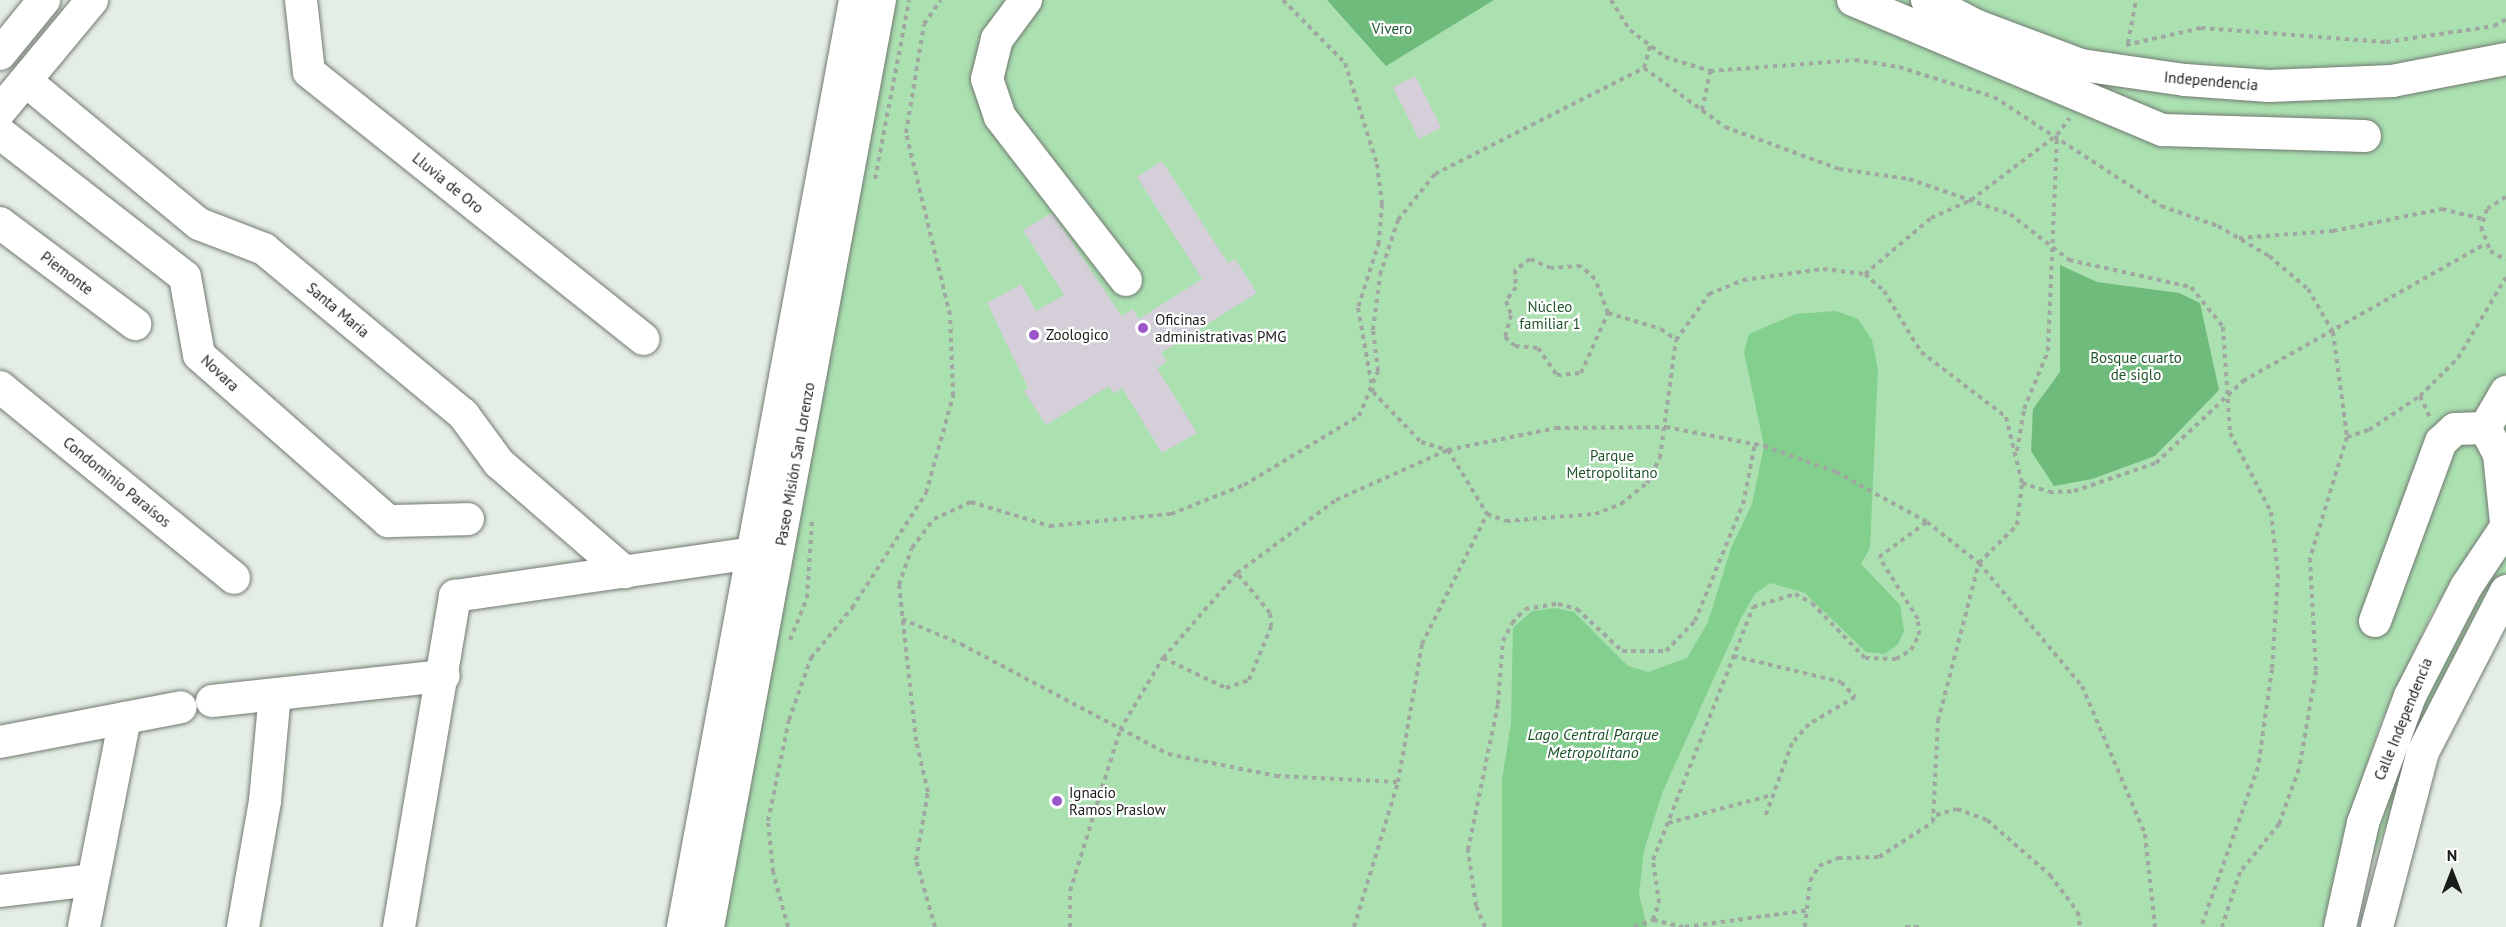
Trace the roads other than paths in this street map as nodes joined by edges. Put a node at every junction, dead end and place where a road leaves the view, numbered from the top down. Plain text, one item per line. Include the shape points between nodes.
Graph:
1 (92, 0) edge
2 (301, 0) edge
3 (855, 0) edge
4 (880, 0) edge
5 (1026, 0) edge
6 (1854, 0) edge
7 (1927, 0) edge
8 (31, 5) edge
9 (0, 54) edge
10 (2506, 58) edge
11 (26, 81) junction
12 (2269, 86) junction
13 (0, 111) edge
14 (0, 133) edge
15 (2269, 135) junction
16 (2365, 136) dead end
17 (0, 223) edge
18 (1126, 280) dead end
19 (135, 324) dead end
20 (644, 339) dead end
21 (0, 387) edge
22 (2506, 392) edge
23 (2496, 445) edge
24 (468, 519) dead end
25 (2506, 525) edge
26 (754, 553) junction
27 (625, 572) junction
28 (234, 578) dead end
29 (2506, 591) edge
30 (2375, 621) dead end
31 (444, 676) junction
32 (275, 694) junction
33 (212, 701) dead end
34 (181, 706) dead end
35 (125, 718) junction
36 (2393, 740) junction
37 (0, 741) edge
38 (2423, 752) junction
39 (92, 880) junction
40 (0, 891) edge
41 (84, 927) edge
42 (243, 927) edge
43 (399, 927) edge
44 (683, 927) edge
45 (708, 927) edge
46 (2340, 927) edge
47 (2377, 927) edge

1 - 11 street
2 - 20 street, Lluvia de Oro via 309,72
3 - 26 street, Paseo Misión San Lorenzo
4 - 45 street, Paseo Misión San Lorenzo
5 - 18 street via 997,39 987,79 1000,117
6 - 15 street via 2163,130
7 - 12 street, Independencia via 1977,26 2081,65
8 - 9 street
10 - 12 street, Independencia via 2392,81
11 - 13 street
11 - 27 street, Santa María via 199,224 264,249 463,414 499,463
12 - 15 street
14 - 24 street, Novara via 185,277 199,355 388,521
15 - 16 street
17 - 19 street, Piemonte
21 - 28 street, Condominio Paraísos
22 - 23 street
23 - 25 street
23 - 30 street via 2468,425 2441,442
25 - 36 street, Calle Independencia via 2430,652
26 - 27 street
26 - 44 street, Paseo Misión San Lorenzo
27 - 31 street via 455,596
29 - 38 street, Calle Independencia
31 - 32 street
31 - 43 street
32 - 33 street
32 - 42 street via 265,801
34 - 35 street
35 - 37 street
35 - 39 street
36 - 38 street
36 - 46 street, Calle Independencia via 2363,823
38 - 47 street, Calle Independencia
39 - 40 street
39 - 41 street

